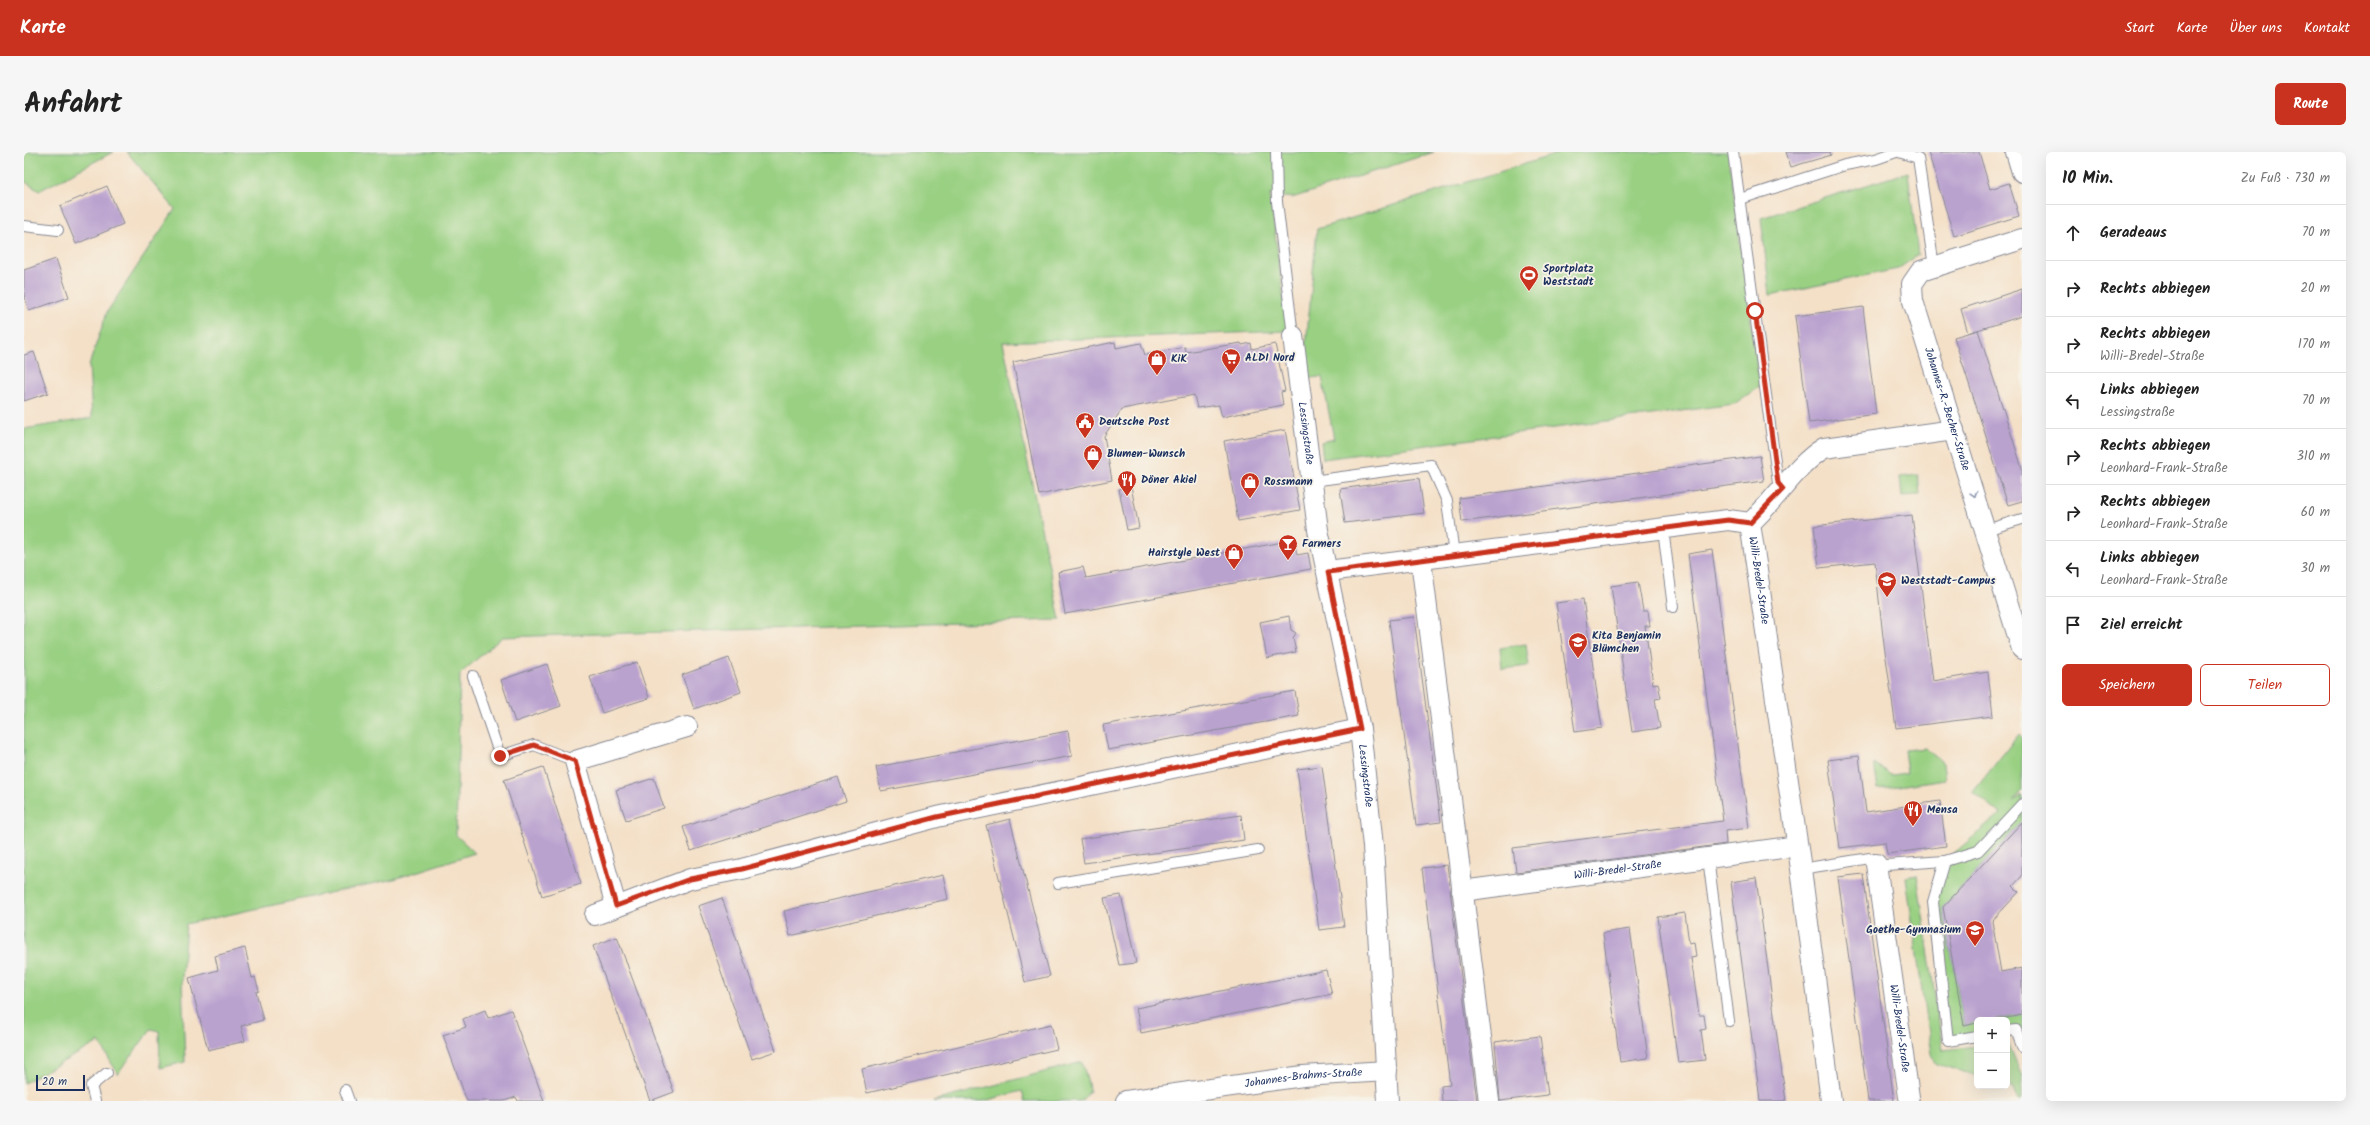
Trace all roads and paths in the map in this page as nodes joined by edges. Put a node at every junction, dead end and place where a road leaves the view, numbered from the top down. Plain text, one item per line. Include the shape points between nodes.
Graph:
1 (1276, 152) edge
2 (1733, 152) edge
3 (1896, 152) edge
4 (1899, 152) edge
5 (2016, 152) edge
6 (2022, 172) edge
7 (1740, 199) junction
8 (24, 226) edge
9 (58, 230) dead end
10 (2022, 239) edge
11 (1934, 267) junction
12 (1293, 336) joint
13 (1954, 430) junction
14 (1312, 481) junction
15 (1783, 489) junction
16 (2022, 519) edge
17 (1750, 523) junction
18 (1663, 529) junction
19 (1986, 530) junction
20 (1454, 555) junction
21 (1421, 560) junction
22 (1328, 572) junction
23 (1673, 607) dead end
24 (2022, 650) edge
25 (473, 676) dead end
26 (687, 727) dead end
27 (1360, 729) junction
28 (575, 761) junction
29 (2022, 804) edge
30 (1797, 846) junction
31 (1258, 850) dead end
32 (1708, 858) junction
33 (1946, 861) junction
34 (1876, 864) junction
35 (1800, 868) junction
36 (1058, 883) dead end
37 (1462, 891) junction
38 (616, 906) junction
39 (595, 915) dead end
40 (1729, 1021) dead end
41 (2010, 1031) edge
42 (1974, 1037) edge
43 (2022, 1048) edge
44 (1387, 1071) junction
45 (107, 1073) dead end
46 (345, 1090) dead end
47 (1909, 1097) dead end
48 (1161, 1098) edge
49 (95, 1101) edge
50 (349, 1101) edge
51 (1126, 1101) edge
52 (1388, 1101) edge
53 (1489, 1101) edge
54 (1831, 1101) edge

1 - 12 lane via 1277,202
2 - 7 lane
3 - 7 lane via 1845,165
4 - 11 lane via 1918,158
5 - 6 street
7 - 15 lane via 1778,483
8 - 9 lane
10 - 11 street, Johannes-R.-Becher-Straße
11 - 13 street, Johannes-R.-Becher-Straße via 1921,271 1912,284 1913,301
12 - 14 street, Lessingstraße
13 - 15 street via 1824,448 1813,455
13 -> 19 street, Johannes-R.-Becher-Straße
14 - 20 lane via 1431,465 1447,501
14 - 22 street, Lessingstraße via 1318,530
15 - 17 street
16 - 19 lane
17 - 18 street, Willi-Bredel-Straße via 1728,520
17 - 30 street, Willi-Bredel-Straße
18 - 20 street, Willi-Bredel-Straße
18 - 23 lane
19 - 24 street, Johannes-R.-Becher-Straße
20 - 21 street, Willi-Bredel-Straße
21 - 22 street, Willi-Bredel-Straße
21 - 37 street
22 - 27 street, Lessingstraße via 1338,653
25 - 28 lane via 500,756 534,745
26 - 28 street
27 - 38 street via 937,817 742,869 690,879
27 - 44 street, Lessingstraße via 1373,846
28 - 38 street
29 - 33 lane via 1978,851
30 - 32 street, Willi-Bredel-Straße
30 - 35 street, Willi-Bredel-Straße
31 - 36 lane
32 - 37 street, Willi-Bredel-Straße
32 - 40 lane
33 - 34 lane
33 - 42 lane via 1933,902 1948,1041
34 - 35 lane via 1870,858
34 - 47 street, Willi-Bredel-Straße
35 - 54 street, Willi-Bredel-Straße
37 - 53 street
38 - 39 street
41 - 43 lane via 2016,1030
44 - 48 street, Johannes-Brahms-Straße via 1303,1076
44 - 52 street, Lessingstraße
45 - 49 lane via 91,1086
46 - 50 lane
48 - 51 street, Johannes-Brahms-Straße

